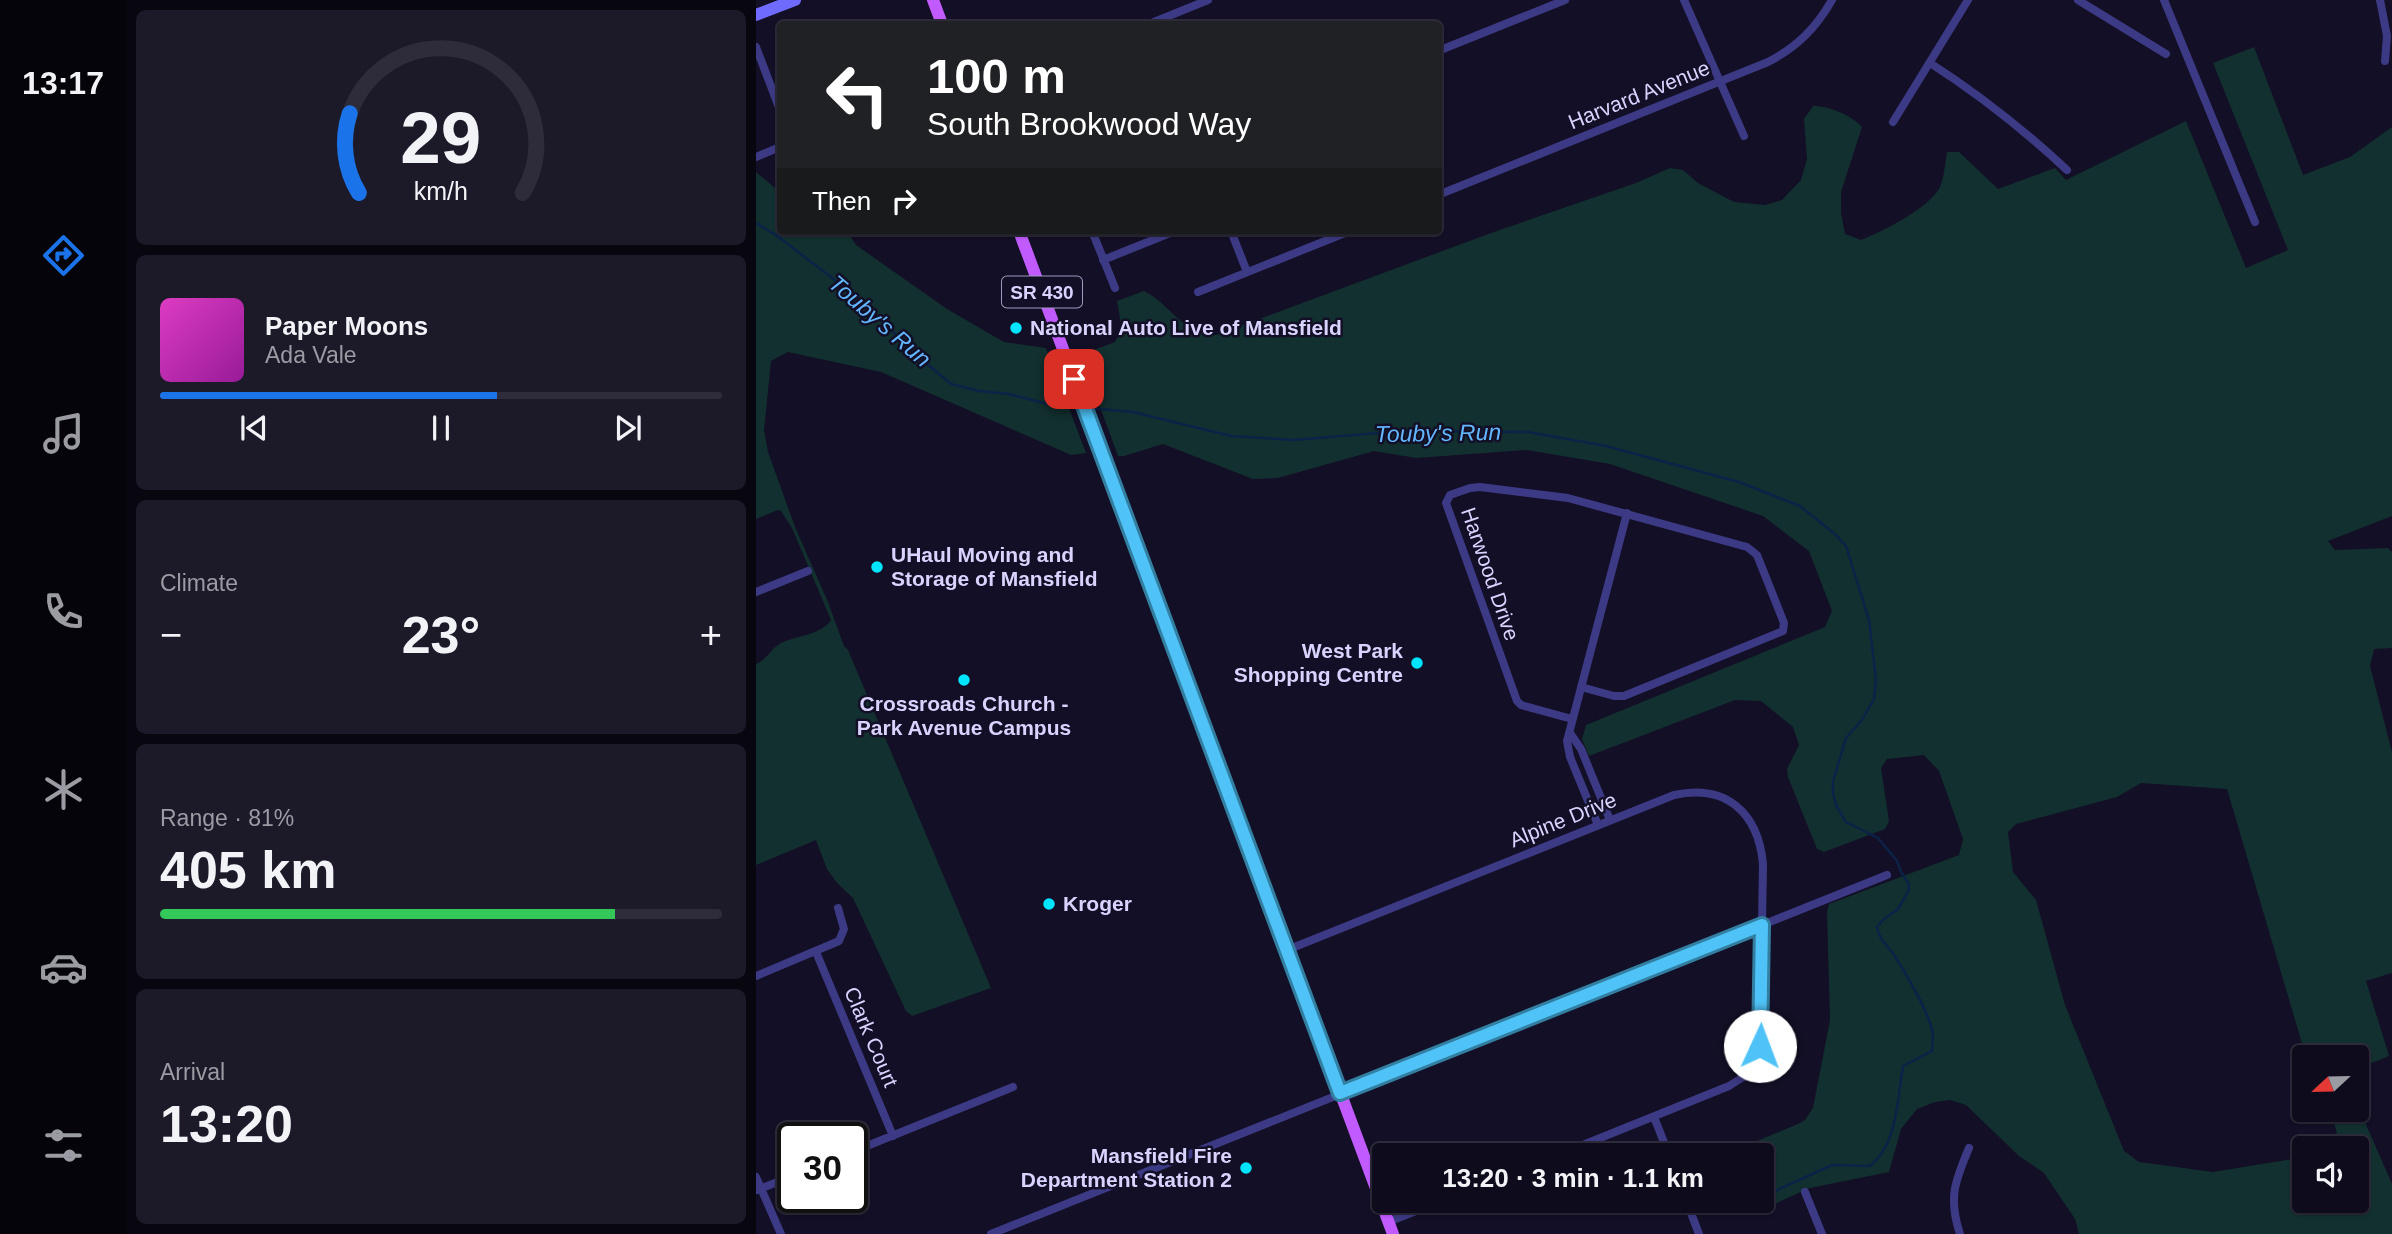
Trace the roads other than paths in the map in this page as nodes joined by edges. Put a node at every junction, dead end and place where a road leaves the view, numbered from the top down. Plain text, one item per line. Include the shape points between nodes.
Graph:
1 (795, 0) edge
2 (933, 0) edge
3 (1208, 0) edge
4 (1565, 0) edge
5 (1684, 0) edge
6 (1832, 0) edge
7 (1968, 0) edge
8 (2078, 0) edge
9 (2164, 0) edge
10 (2380, 0) edge
11 (756, 15) edge
12 (941, 21) edge
13 (1156, 21) edge
14 (756, 47) edge
15 (1442, 49) edge
16 (2166, 54) dead end
17 (2385, 61) dead end
18 (1930, 63) junction
19 (1720, 81) junction
20 (777, 102) edge
21 (1893, 122) dead end
22 (1744, 136) dead end
23 (777, 148) edge
24 (756, 157) edge
25 (2067, 170) dead end
26 (1442, 193) edge
27 (2255, 222) dead end
28 (1020, 235) edge
29 (1094, 235) edge
30 (1165, 235) edge
31 (1233, 235) edge
32 (1340, 235) edge
33 (1103, 260) junction
34 (1247, 272) junction
35 (1115, 288) dead end
36 (1198, 292) dead end
37 (1627, 513) junction
38 (808, 571) dead end
39 (756, 593) edge
40 (1581, 687) junction
41 (1572, 719) junction
42 (1570, 733) junction
43 (1610, 820) junction
44 (1598, 825) junction
45 (1887, 875) dead end
46 (838, 908) dead end
47 (1762, 925) junction
48 (1287, 950) junction
49 (816, 952) junction
50 (756, 976) edge
51 (1013, 1087) dead end
52 (1340, 1093) junction
53 (1654, 1117) junction
54 (893, 1136) junction
55 (1588, 1143) edge
56 (1664, 1143) edge
57 (868, 1146) edge
58 (1969, 1148) dead end
59 (756, 1177) edge
60 (777, 1182) edge
61 (759, 1189) edge
62 (1805, 1192) dead end
63 (1419, 1213) edge
64 (1691, 1213) edge
65 (1391, 1228) edge
66 (780, 1234) edge
67 (991, 1234) edge
68 (1699, 1234) edge
69 (1822, 1234) edge
70 (1960, 1234) edge

1 - 11 main road
2 - 12 main road
3 - 13 street
4 - 15 street
5 - 19 street
6 - 19 street, Harvard Avenue via 1812,30 1790,50
7 - 18 street
8 - 16 street
9 - 27 street
10 - 17 street via 2387,36
14 - 20 street
18 - 21 street
18 - 25 street via 2005,114
19 - 22 street
19 - 26 street, Harvard Avenue
23 - 24 street
28 - 48 main road, SR 430
29 - 33 street
30 - 33 street
31 - 34 street
32 - 34 street
33 - 35 street
34 - 36 street
37 - 40 street
37 - 40 street, Harwood Drive via 1753,550 1784,628 1779,634 1624,696
37 - 41 street, Harwood Drive via 1555,496 1480,487 1447,498 1517,701
38 - 39 street
40 - 41 street
41 - 42 street
42 - 43 street
42 - 44 street via 1570,757
43 - 44 street, Alpine Drive
43 - 47 street, Alpine Drive via 1683,793 1703,792 1732,803 1751,822 1762,851
44 - 48 street, Alpine Drive
45 - 47 street
46 - 49 street via 843,933 839,941
47 - 52 street
47 - 53 street, Alpine Drive via 1762,1031 1755,1064 1735,1083
48 - 52 main road, SR 430
49 - 50 street
49 - 54 street, Clark Court
51 - 54 street
52 - 65 main road, SR 430
52 - 67 street
53 - 55 street, Alpine Drive
53 - 56 street
54 - 57 street
58 - 70 street via 1952,1199
59 - 61 street
60 - 61 street
61 - 66 street
62 - 69 street
63 - 65 street
64 - 68 street

